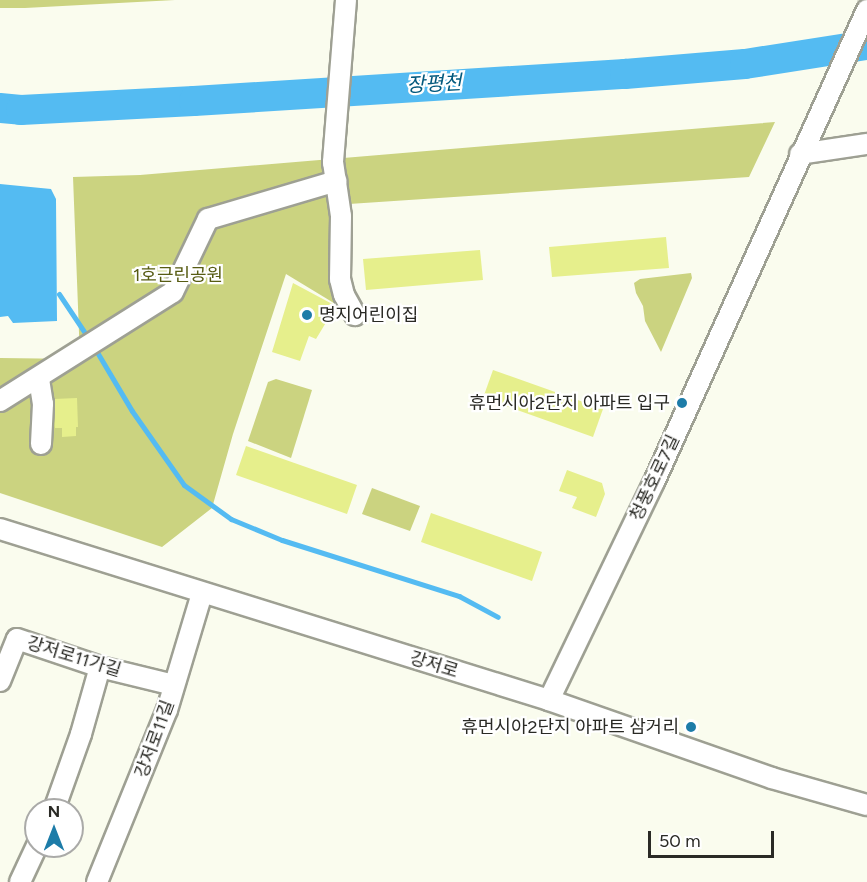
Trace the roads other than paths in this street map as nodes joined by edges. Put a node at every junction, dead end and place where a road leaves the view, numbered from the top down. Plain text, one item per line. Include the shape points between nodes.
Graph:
1 (346, 0) edge
2 (867, 10) edge
3 (867, 144) edge
4 (800, 154) junction
5 (335, 171) junction
6 (355, 315) dead end
7 (39, 378) junction
8 (0, 401) edge
9 (41, 444) dead end
10 (0, 529) edge
11 (202, 593) junction
12 (100, 667) junction
13 (0, 681) edge
14 (174, 685) junction
15 (549, 700) junction
16 (58, 798) edge
17 (867, 805) edge
18 (32, 858) edge
19 (20, 882) edge
20 (97, 882) edge

1 - 5 street
2 - 4 street, 청풍호로7길
3 - 4 street
4 - 15 street, 청풍호로7길 via 654,482
5 - 6 street via 341,216 340,279
5 - 7 street via 208,219 173,292
7 - 8 street
7 - 9 street via 43,404
10 - 11 street, 강저로
11 - 14 street, 강저로11길
11 - 15 street, 강저로
12 - 13 street, 강저로11가길 via 17,639
12 - 14 street, 강저로11가길
12 - 16 street
14 - 20 street, 강저로11길 via 134,796
15 - 17 street, 강저로 via 772,778
18 - 19 street

